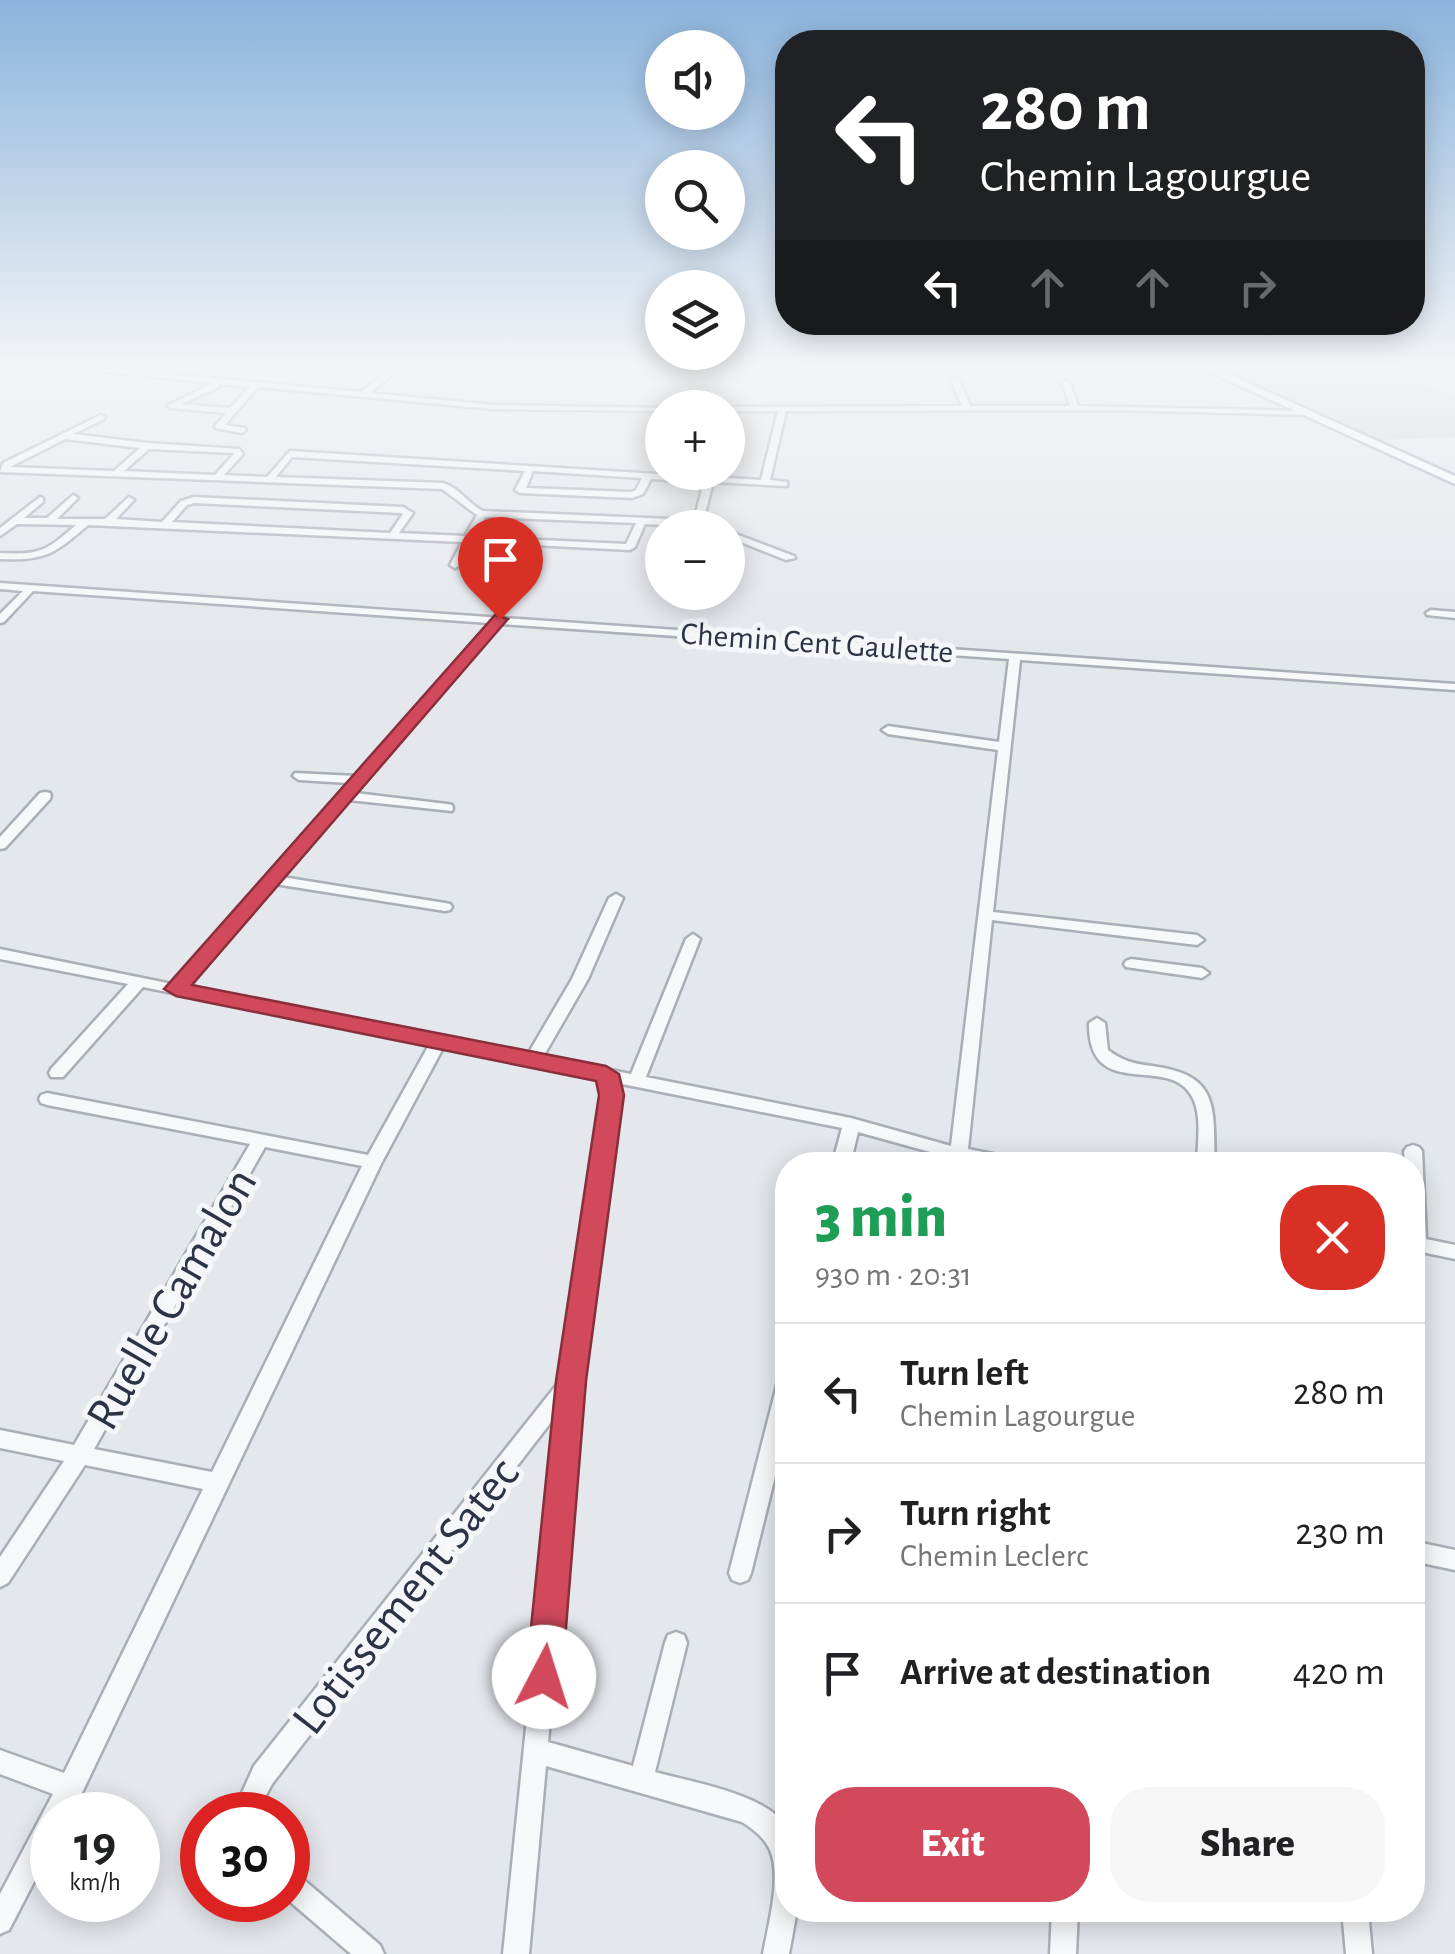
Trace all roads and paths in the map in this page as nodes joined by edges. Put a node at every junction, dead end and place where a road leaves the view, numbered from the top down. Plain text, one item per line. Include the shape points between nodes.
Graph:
1 (132, 460) edge
2 (233, 460) edge
3 (285, 460) edge
4 (438, 460) edge
5 (771, 460) edge
6 (1411, 460) edge
7 (458, 461) junction
8 (0, 468) edge
9 (529, 471) junction
10 (118, 472) junction
11 (218, 476) junction
12 (645, 476) edge
13 (270, 478) junction
14 (745, 480) edge
15 (1455, 480) edge
16 (645, 481) edge
17 (766, 483) junction
18 (784, 484) dead end
19 (444, 486) junction
20 (73, 498) dead end
21 (40, 500) dead end
22 (129, 500) dead end
23 (482, 514) junction
24 (51, 519) junction
25 (642, 520) junction
26 (645, 520) edge
27 (15, 521) junction
28 (86, 521) junction
29 (108, 522) junction
30 (164, 524) junction
31 (0, 534) edge
32 (393, 535) junction
33 (469, 540) junction
34 (745, 541) edge
35 (0, 556) edge
36 (790, 558) dead end
37 (455, 565) dead end
38 (0, 586) edge
39 (31, 588) junction
40 (1432, 613) dead end
41 (1455, 615) edge
42 (500, 619) junction
43 (0, 620) edge
44 (1015, 656) junction
45 (1455, 687) edge
46 (888, 730) dead end
47 (1004, 747) junction
48 (299, 776) dead end
49 (360, 780) junction
50 (45, 796) dead end
51 (347, 796) junction
52 (447, 808) dead end
53 (0, 845) edge
54 (272, 880) junction
55 (616, 898) dead end
56 (445, 906) dead end
57 (986, 915) junction
58 (1148, 933) junction
59 (694, 939) dead end
60 (1197, 940) dead end
61 (0, 954) edge
62 (1131, 964) dead end
63 (1151, 966) junction
64 (1202, 973) dead end
65 (140, 981) junction
66 (176, 989) junction
67 (1096, 1023) dead end
68 (438, 1042) junction
69 (534, 1060) junction
70 (57, 1073) dead end
71 (606, 1074) junction
72 (636, 1081) junction
73 (47, 1099) dead end
74 (851, 1124) junction
75 (260, 1140) junction
76 (844, 1152) edge
77 (952, 1152) edge
78 (959, 1152) edge
79 (1206, 1152) edge
80 (373, 1162) junction
81 (1425, 1246) edge
82 (1455, 1252) edge
83 (571, 1381) junction
84 (775, 1433) edge
85 (0, 1438) edge
86 (79, 1456) junction
87 (219, 1483) junction
88 (1425, 1554) edge
89 (1455, 1560) edge
90 (740, 1572) dead end
91 (0, 1576) edge
92 (676, 1643) dead end
93 (537, 1751) junction
94 (0, 1762) edge
95 (641, 1781) junction
96 (70, 1788) junction
97 (68, 1792) edge
98 (254, 1792) edge
99 (775, 1831) edge
100 (30, 1864) edge
101 (310, 1902) edge
102 (0, 1921) edge
103 (780, 1922) edge
104 (1064, 1922) edge
105 (1356, 1922) edge
106 (371, 1954) edge
107 (516, 1954) edge
108 (776, 1954) edge
109 (1063, 1954) edge
110 (1359, 1954) edge

1 - 10 street
2 - 11 street
3 - 13 street
4 - 7 street
5 - 17 street
6 - 15 main road
7 - 9 street
7 - 19 street
8 - 10 street
9 - 12 street
9 - 16 street via 520,490 637,494
10 - 11 street
11 - 13 street
13 - 19 street
14 - 17 street
17 - 18 street
19 - 23 street
20 - 24 street
21 - 27 street
22 - 29 street
23 - 25 street
23 - 33 street
24 - 27 street
24 - 28 street
25 - 26 street
25 - 33 street via 630,547
27 - 31 street
28 - 29 street
28 - 35 street via 50,554
29 - 30 street
30 - 32 street
30 - 32 street via 194,500 403,510 408,513
32 - 33 street
33 - 37 street
34 - 36 street
38 - 39 street, Chemin Cent Gaulette
39 - 42 street, Chemin Cent Gaulette
39 - 43 street
40 - 41 street
42 - 44 street, Chemin Cent Gaulette
42 - 49 street
44 - 45 street, Chemin Cent Gaulette
44 - 47 street
46 - 47 street
47 - 57 street
48 - 49 street
49 - 51 street
50 - 53 street
51 - 52 street
51 - 54 street
54 - 56 street
54 - 66 street
55 - 69 street
57 - 58 street
57 - 78 street
58 - 60 street
58 - 63 street
59 - 72 street
61 - 65 street
62 - 63 street
63 - 64 street
65 - 66 street
65 - 70 street
66 - 68 street
67 - 79 street via 1103,1056 1180,1077 1198,1090
68 - 69 street
68 - 80 street
69 - 71 street
71 - 72 street
71 - 83 street, Lotissement Satec via 612,1095
72 - 74 street
73 - 75 street, Ruelle Camalon
74 - 76 street
74 - 77 street
75 - 80 street, Ruelle Camalon
75 - 86 street, Ruelle Camalon
80 - 87 street
81 - 82 street
83 - 93 street, Lotissement Satec
83 - 98 street, Lotissement Satec
84 - 90 street
85 - 86 street, Ruelle Camalon
86 - 87 street, Ruelle Camalon
86 - 91 street, Ruelle Camalon
87 - 96 street
88 - 89 street
92 - 95 street
93 - 95 street
93 - 107 street, Lotissement Satec
94 - 96 street
95 - 99 street via 748,1811
96 - 97 street
100 - 102 street
101 - 106 street
103 - 108 street
104 - 109 street
105 - 110 street

